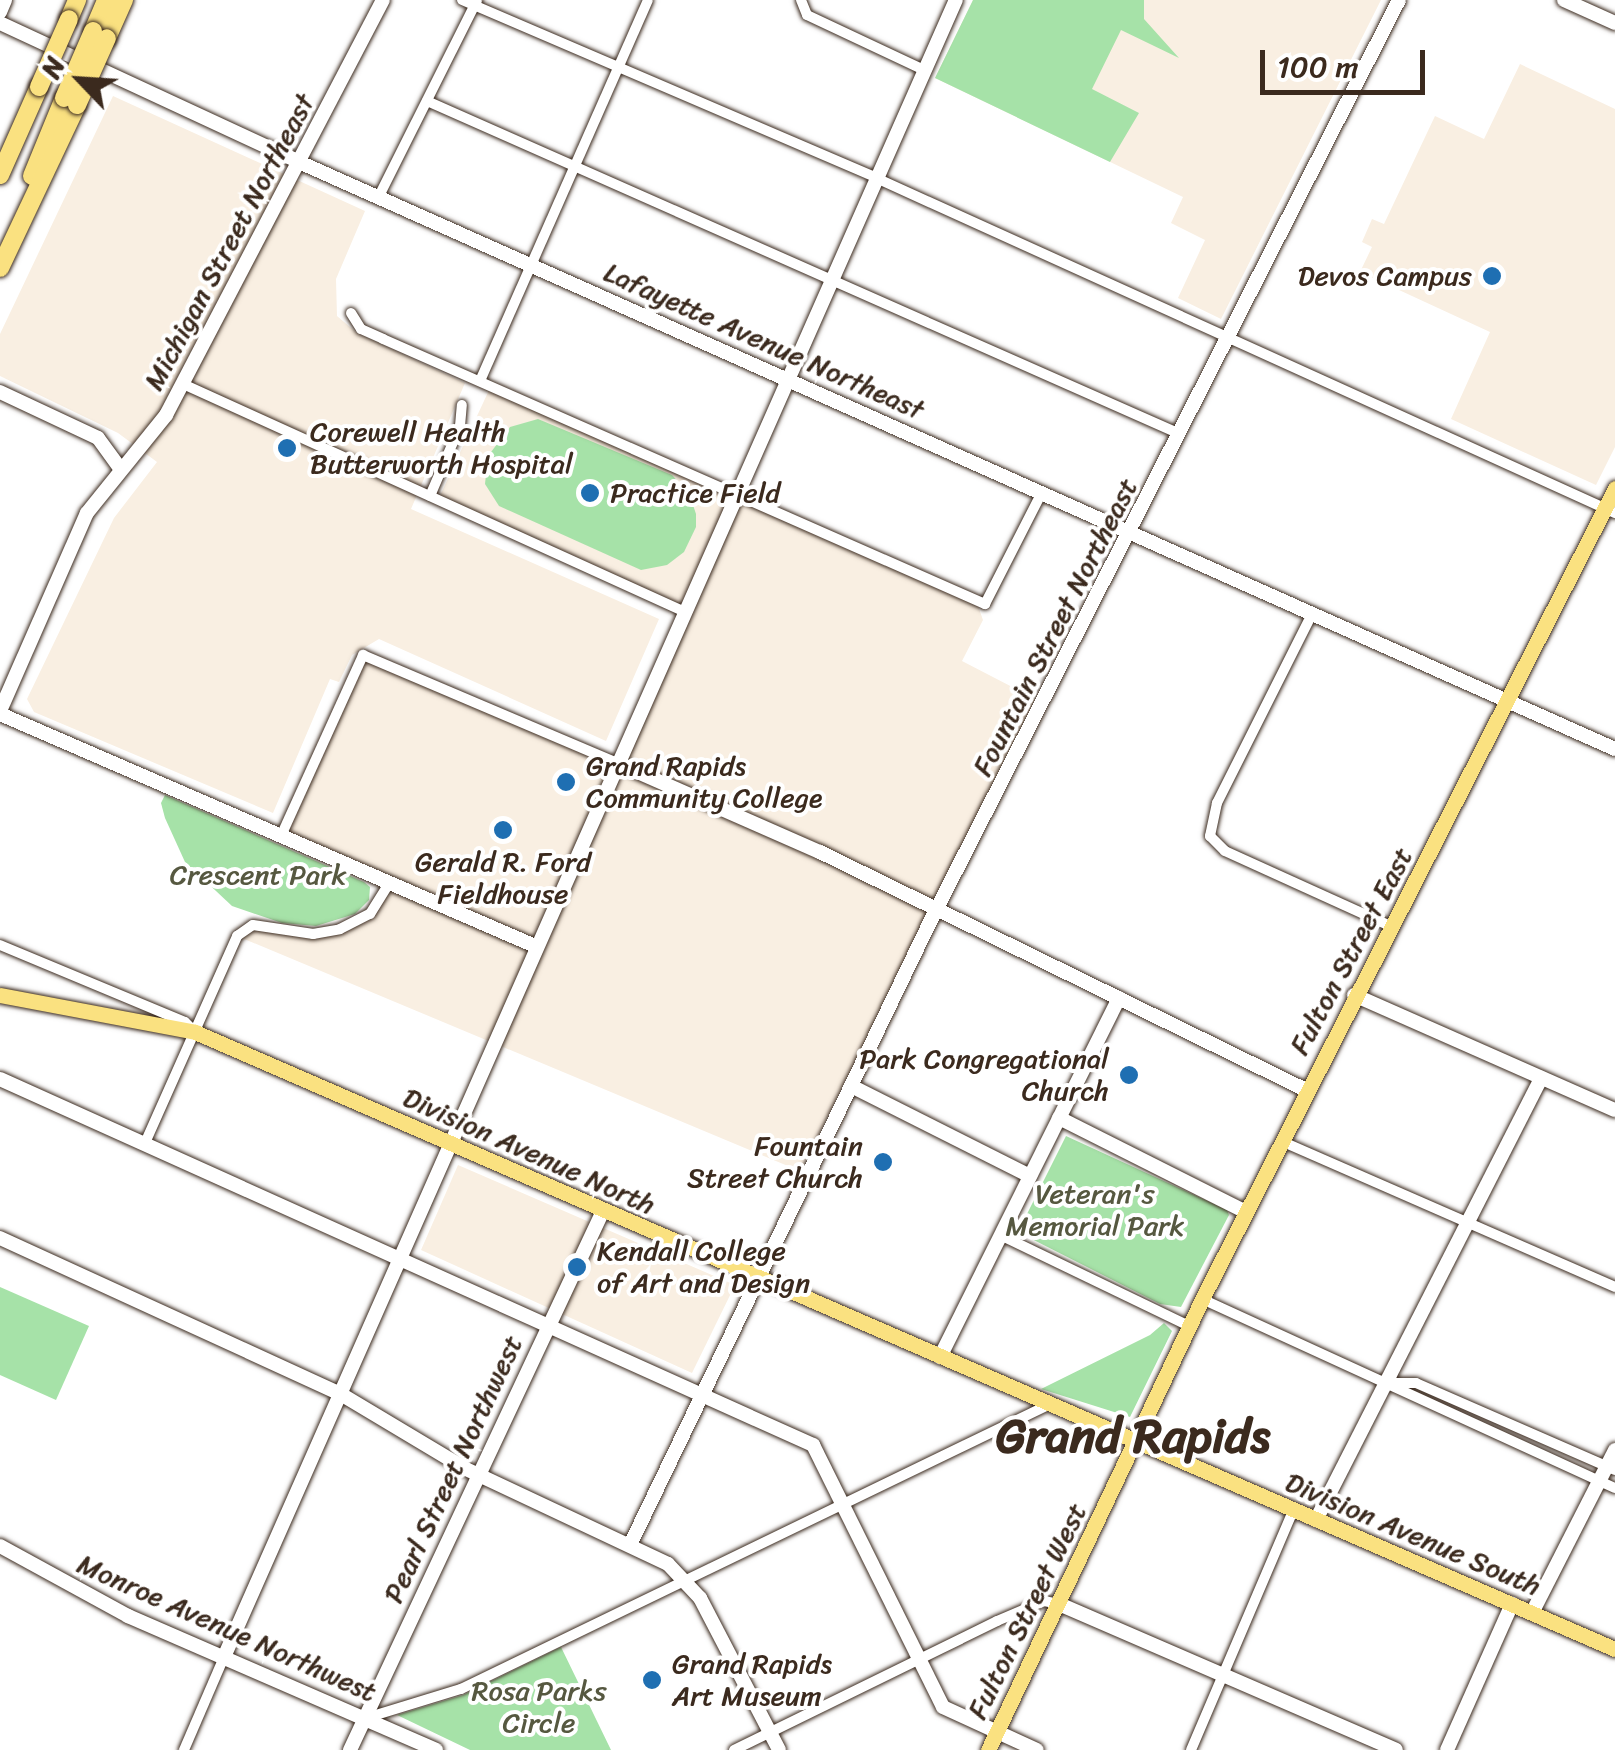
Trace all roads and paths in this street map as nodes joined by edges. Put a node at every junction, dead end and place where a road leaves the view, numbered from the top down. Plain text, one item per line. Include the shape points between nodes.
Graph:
1 (5, 0) edge
2 (77, 0) edge
3 (106, 0) edge
4 (124, 0) edge
5 (383, 0) edge
6 (462, 0) edge
7 (648, 0) edge
8 (801, 0) edge
9 (956, 0) edge
10 (1399, 0) edge
11 (1564, 0) edge
12 (476, 3) edge
13 (0, 12) edge
14 (1615, 23) edge
15 (0, 24) edge
16 (100, 34) junction
17 (618, 67) junction
18 (922, 69) junction
19 (70, 101) junction
20 (427, 101) junction
21 (299, 162) junction
22 (574, 166) junction
23 (0, 174) edge
24 (874, 177) junction
25 (378, 196) junction
26 (0, 255) edge
27 (532, 265) junction
28 (0, 268) edge
29 (830, 281) junction
30 (351, 313) dead end
31 (1229, 340) junction
32 (786, 377) junction
33 (480, 382) junction
34 (184, 384) junction
35 (0, 392) edge
36 (462, 404) dead end
37 (1180, 434) junction
38 (120, 468) junction
39 (1615, 488) edge
40 (1042, 492) junction
41 (735, 495) junction
42 (430, 496) junction
43 (1610, 511) edge
44 (1132, 533) junction
45 (684, 610) junction
46 (1312, 614) junction
47 (1508, 702) junction
48 (0, 712) edge
49 (1615, 749) edge
50 (617, 763) junction
51 (281, 836) junction
52 (389, 883) junction
53 (938, 909) junction
54 (1390, 926) junction
55 (0, 945) edge
56 (535, 946) junction
57 (0, 994) edge
58 (1354, 995) junction
59 (1119, 998) junction
60 (195, 1032) junction
61 (1541, 1078) junction
62 (0, 1079) edge
63 (850, 1086) junction
64 (1306, 1090) junction
65 (1615, 1110) edge
66 (1058, 1118) junction
67 (1281, 1141) junction
68 (145, 1143) junction
69 (448, 1143) junction
70 (1030, 1176) junction
71 (603, 1210) junction
72 (1246, 1212) junction
73 (1468, 1222) junction
74 (1000, 1235) junction
75 (0, 1238) edge
76 (399, 1256) junction
77 (756, 1278) junction
78 (1615, 1287) edge
79 (1202, 1299) junction
80 (548, 1325) junction
81 (1189, 1326) junction
82 (940, 1357) junction
83 (1386, 1384) junction
84 (339, 1392) junction
85 (702, 1396) junction
86 (1051, 1404) junction
87 (1136, 1440) junction
88 (1615, 1450) edge
89 (1611, 1468) edge
90 (478, 1475) junction
91 (1599, 1481) junction
92 (1615, 1488) edge
93 (846, 1506) junction
94 (1294, 1511) junction
95 (1316, 1520) junction
96 (630, 1545) junction
97 (0, 1546) edge
98 (689, 1582) junction
99 (1059, 1604) junction
100 (1512, 1604) junction
101 (1532, 1613) junction
102 (1615, 1649) edge
103 (224, 1657) junction
104 (919, 1660) junction
105 (1224, 1674) junction
106 (366, 1718) junction
107 (770, 1732) junction
108 (996, 1732) junction
109 (184, 1750) edge
110 (350, 1750) edge
111 (436, 1750) edge
112 (734, 1750) edge
113 (779, 1750) edge
114 (988, 1750) edge
115 (1037, 1750) edge
116 (1191, 1750) edge
117 (1396, 1750) edge
118 (1448, 1750) edge

1 - 13 street
2 - 23 highway, bridge
3 - 16 highway
4 - 16 highway
5 - 21 street, Michigan Street Northeast
6 - 12 street
7 - 17 street
8 - 18 street via 807,15
9 - 18 street
10 - 31 street, Fountain Street Northeast
11 - 14 street
12 - 17 street
12 - 20 street
15 - 21 street, Lafayette Avenue Northeast
16 - 19 highway, bridge
17 - 22 street
17 - 24 street
18 - 24 street
19 - 26 highway
19 - 28 highway
20 - 22 street
20 - 25 street
21 - 25 street, Lafayette Avenue Northeast
21 - 34 street, Michigan Street Northeast
22 - 27 street
22 - 29 street
24 - 29 street
24 - 31 street
25 - 27 street, Lafayette Avenue Northeast
27 - 32 street, Lafayette Avenue Northeast
27 - 33 street
29 - 32 street
29 - 37 street
30 - 33 street via 361,329
31 - 37 street, Fountain Street Northeast
31 - 43 street
32 - 40 street, Lafayette Avenue Northeast
32 - 41 street
33 - 41 street
34 - 38 street, Michigan Street Northeast
34 - 42 street
35 - 38 street via 98,438
36 - 42 street via 460,426
37 - 44 street, Fountain Street Northeast
38 - 48 street, Michigan Street Northeast via 72,542
39 - 43 main road, Fulton Street East
40 - 41 street via 984,604
40 - 44 street, Lafayette Avenue Northeast
41 - 45 street
42 - 45 street
43 - 47 main road, Fulton Street East
44 - 46 street, Lafayette Avenue Northeast
44 - 53 street, Fountain Street Northeast
45 - 50 street
46 - 47 street, Lafayette Avenue Northeast
46 - 54 street via 1217,803 1210,824 1214,844
47 - 49 street, Lafayette Avenue Northeast
47 - 54 main road, Fulton Street East
48 - 51 street
50 - 51 street via 363,654
50 - 53 street
50 - 56 street
51 - 52 street
52 - 56 street
52 - 60 street via 370,914 340,929 313,934 244,928
53 - 59 street
53 - 63 street, Fountain Street Northeast
54 - 58 main road, Fulton Street East
55 - 60 street via 186,1022
56 - 69 street
57 - 60 main road, Division Avenue North
58 - 61 street
58 - 64 main road, Fulton Street East
59 - 64 street
59 - 66 street
60 - 68 street
60 - 69 main road, Division Avenue North
61 - 65 street
61 - 73 street
62 - 68 street
63 - 70 street
63 - 77 street, Fountain Street Northeast
64 - 67 main road, Fulton Street East
66 - 70 street
66 - 72 street
67 - 72 main road, Fulton Street East
67 - 73 street
68 - 76 street
69 - 71 main road, Division Avenue North
69 - 76 street
70 - 74 street
71 - 77 main road, Division Avenue North
71 - 80 street, Pearl Street Northwest
72 - 79 main road, Fulton Street East
73 - 78 street
73 - 83 street
74 - 81 street
74 - 82 street
75 - 84 street
76 - 80 street
76 - 84 street
77 - 82 main road, Division Avenue North
77 - 85 street, Fountain Street Northeast
79 - 81 main road, Fulton Street East
79 - 83 street
80 - 85 street
80 - 90 street, Pearl Street Northwest
81 - 87 main road, Fulton Street East
82 - 86 main road, Division Avenue North
83 - 89 street via 1416,1383
83 - 91 street
83 - 95 street
84 - 90 street
84 - 103 street
85 - 93 street via 813,1445
85 - 96 street, Fountain Street Northeast
86 - 87 main road, Division Avenue North
86 - 93 street
87 - 94 main road, Division Avenue South
87 - 99 main road, Fulton Street West
88 - 89 street
89 - 91 street
90 - 96 street
90 - 106 street, Pearl Street Northwest
91 - 92 street
91 - 101 street
93 - 98 street
93 - 104 street
94 - 95 main road, Division Avenue South
94 - 105 street
95 - 100 main road, Division Avenue South
96 - 98 street
97 - 103 street, Monroe Avenue Northwest via 81,1593
98 - 106 street via 460,1689
98 - 107 street
99 - 104 street via 1039,1603
99 - 105 street
99 - 108 main road, Fulton Street West
100 - 101 main road, Division Avenue South
100 - 118 street
101 - 102 main road, Division Avenue South
103 - 106 street, Monroe Avenue Northwest
103 - 109 street
104 - 107 street
104 - 108 street via 944,1707
105 - 116 street
105 - 117 street
106 - 110 street, Pearl Street Northwest
106 - 111 street, Monroe Avenue Northwest
107 - 112 street
107 - 113 street
108 - 114 main road, Fulton Street West
108 - 115 street

